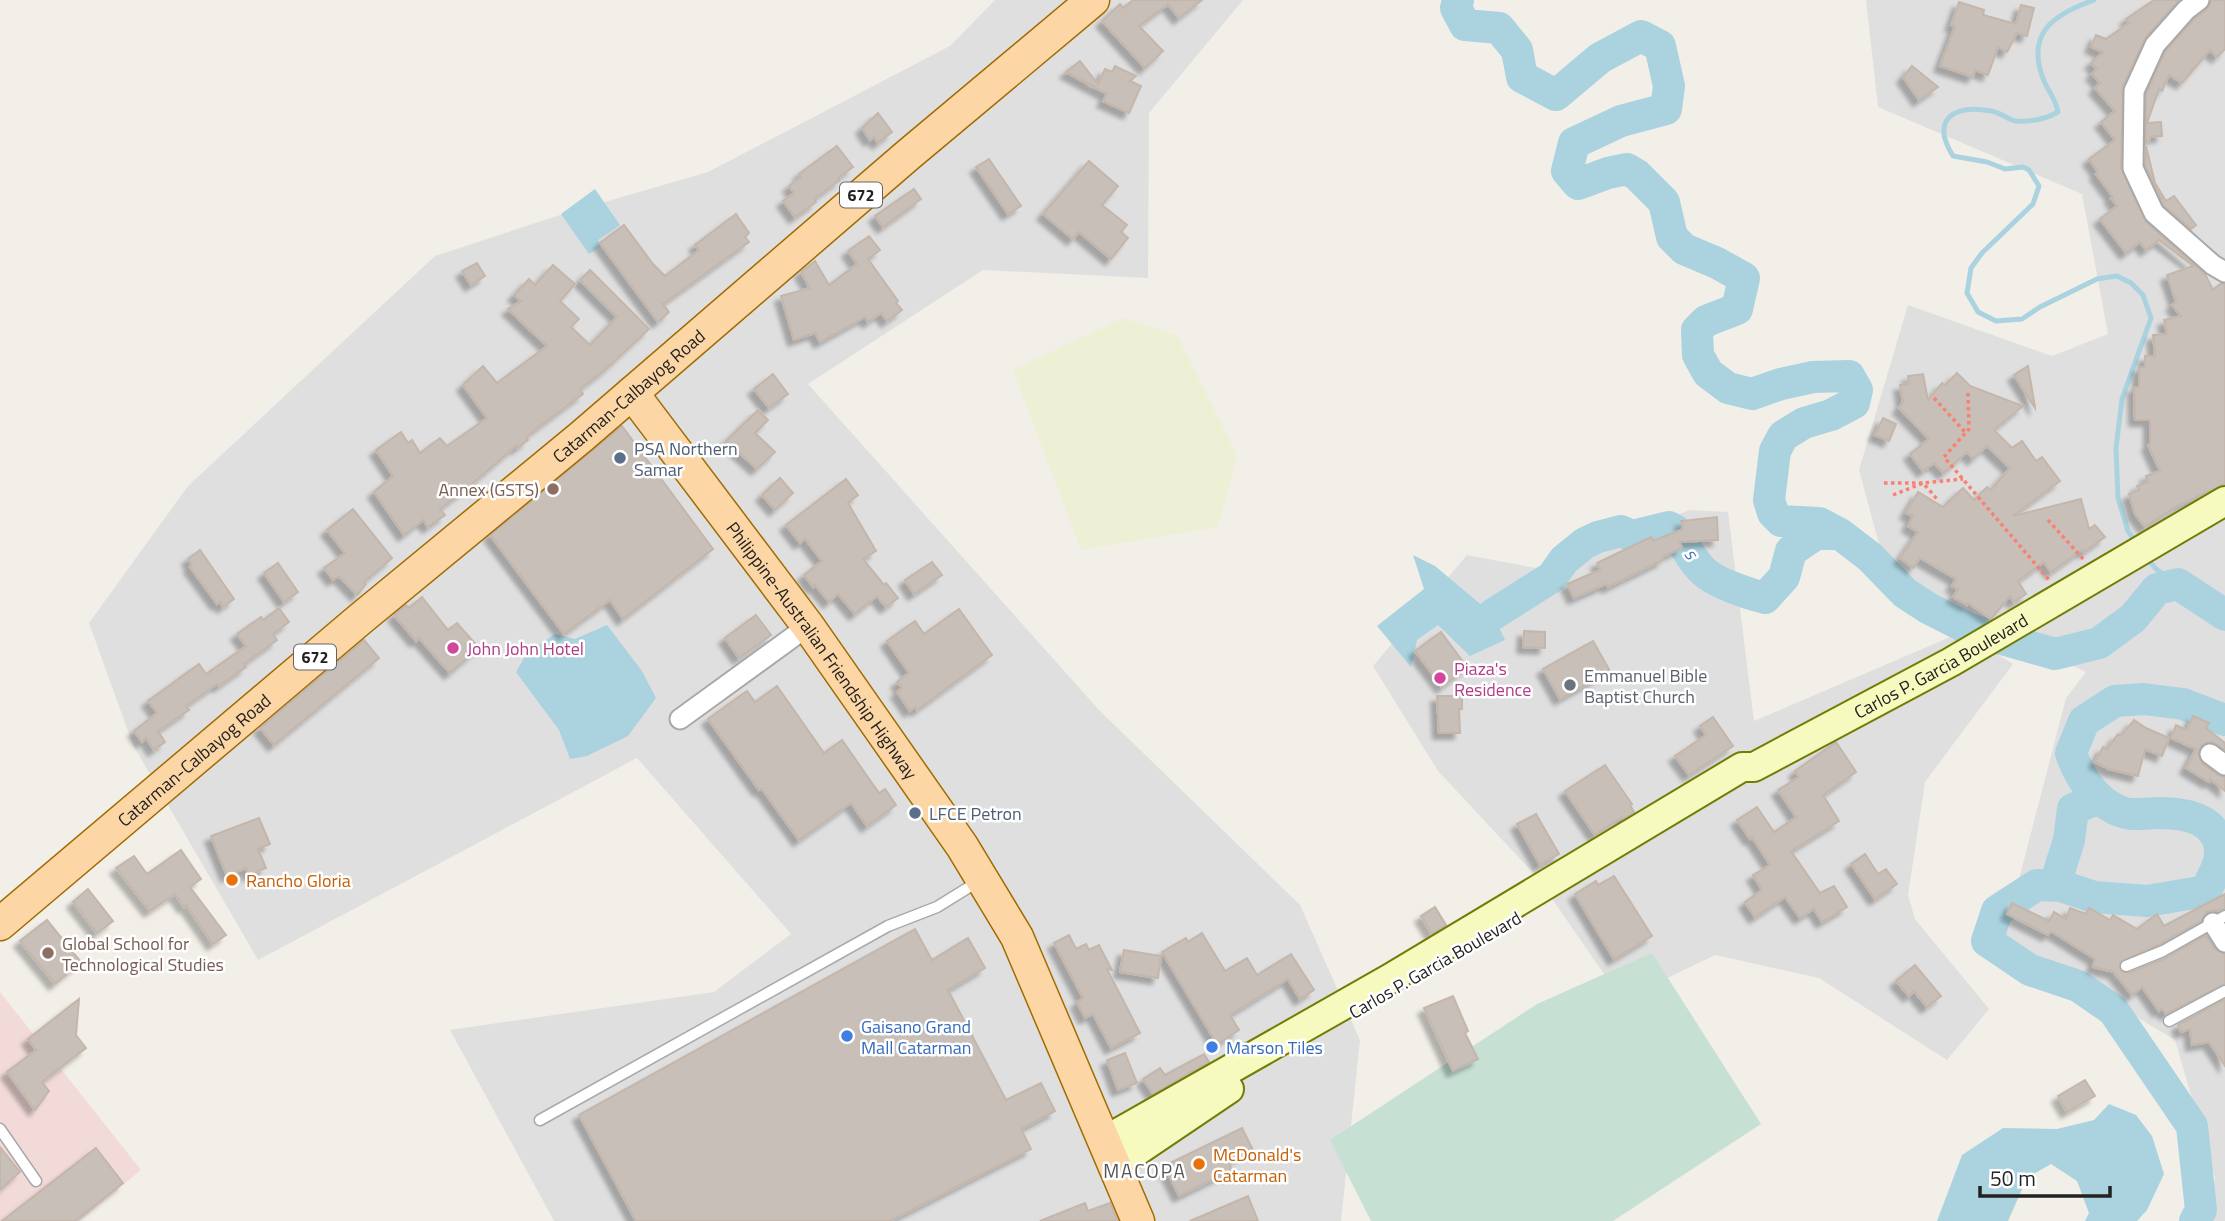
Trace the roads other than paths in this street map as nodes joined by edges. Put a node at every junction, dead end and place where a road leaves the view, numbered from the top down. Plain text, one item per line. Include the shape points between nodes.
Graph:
1 (1093, 0) edge
2 (2199, 0) edge
3 (2225, 272) edge
4 (632, 393) junction
5 (2225, 501) edge
6 (808, 626) junction
7 (680, 719) dead end
8 (982, 879) junction
9 (2219, 920) edge
10 (0, 924) edge
11 (2225, 942) edge
12 (2126, 966) dead end
13 (2225, 991) edge
14 (2169, 1021) dead end
15 (540, 1121) dead end
16 (0, 1129) edge
17 (1110, 1154) junction
18 (36, 1181) dead end
19 (1138, 1221) edge

1 - 4 main road, Catarman-Calbayog Road / 672
2 - 3 street via 2155,45 2134,91 2133,168 2154,213
4 - 6 main road, Philippine-Australian Friendship Highway
4 - 10 main road, Catarman-Calbayog Road / 672
5 - 17 main road, Carlos P. Garcia Boulevard via 1951,662 1754,767 1745,779 1711,793 1275,1050
6 - 7 street
6 - 8 main road, Philippine-Australian Friendship Highway
8 - 15 lane via 937,907 888,926
8 - 17 main road, Philippine-Australian Friendship Highway via 1017,937
9 - 11 street
9 - 12 lane
13 - 14 lane
16 - 18 lane
17 - 19 main road, Philippine-Australian Friendship Highway

